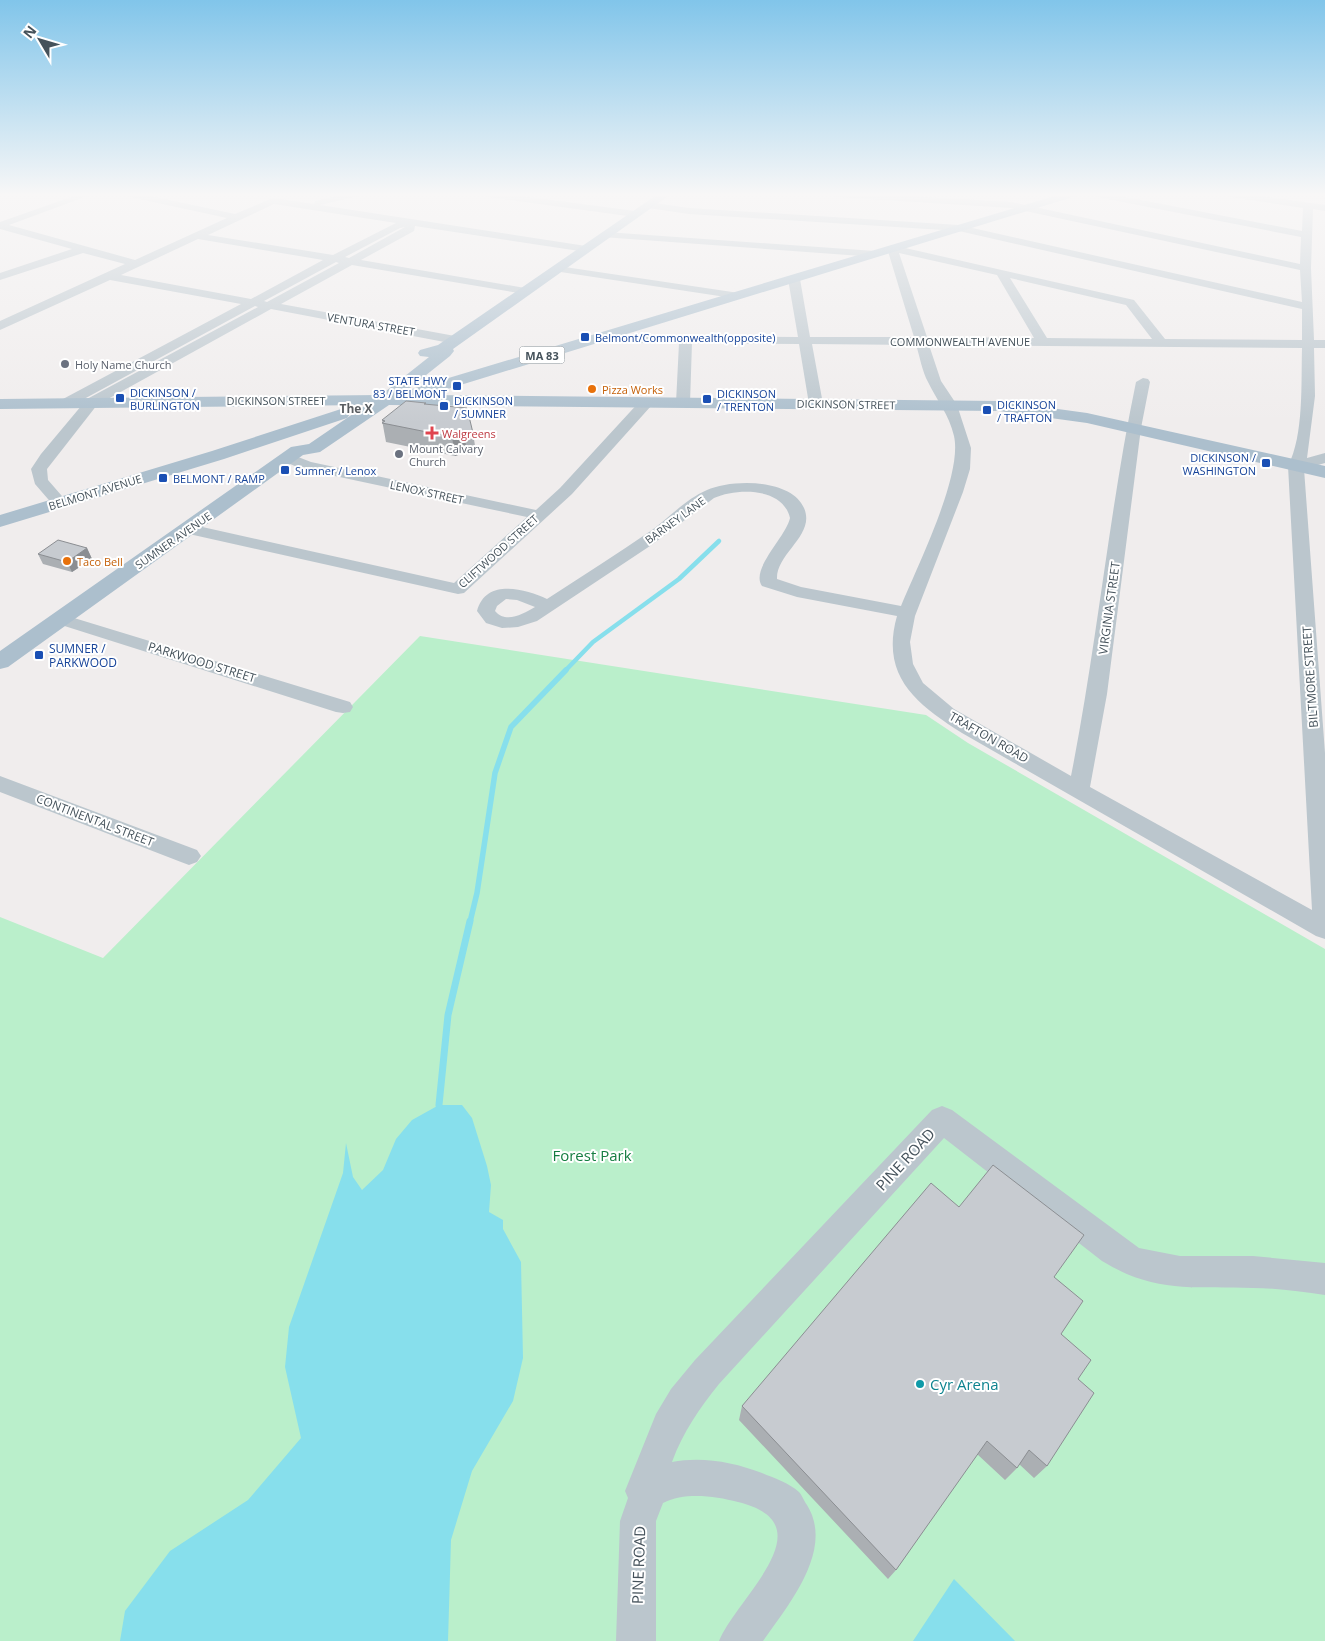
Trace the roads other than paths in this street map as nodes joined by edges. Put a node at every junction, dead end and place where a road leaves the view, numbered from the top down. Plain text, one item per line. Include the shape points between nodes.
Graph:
1 (19, 271) edge
2 (121, 271) edge
3 (313, 271) edge
4 (333, 271) edge
5 (406, 271) edge
6 (556, 271) edge
7 (569, 271) edge
8 (821, 271) edge
9 (899, 271) edge
10 (990, 271) edge
11 (1164, 271) edge
12 (1305, 271) edge
13 (1001, 273) junction
14 (109, 276) junction
15 (0, 277) edge
16 (794, 279) junction
17 (525, 291) junction
18 (739, 296) junction
19 (1311, 301) junction
20 (253, 303) junction
21 (269, 306) junction
22 (0, 326) edge
23 (594, 339) junction
24 (686, 339) junction
25 (804, 340) junction
26 (922, 341) junction
27 (1042, 342) junction
28 (1161, 343) junction
29 (449, 344) junction
30 (1309, 344) junction
31 (1325, 344) edge
32 (400, 371) junction
33 (418, 374) junction
34 (476, 375) junction
35 (1143, 382) dead end
36 (1308, 396) junction
37 (1325, 396) edge
38 (360, 400) junction
39 (385, 400) junction
40 (68, 402) junction
41 (92, 402) junction
42 (646, 403) junction
43 (683, 403) junction
44 (0, 404) edge
45 (816, 404) junction
46 (950, 405) junction
47 (341, 414) junction
48 (1134, 428) junction
49 (260, 440) junction
50 (290, 454) junction
51 (218, 455) junction
52 (1325, 458) edge
53 (1296, 466) junction
54 (1325, 472) edge
55 (60, 503) junction
56 (539, 515) junction
57 (0, 521) edge
58 (189, 529) junction
59 (547, 606) dead end
60 (907, 613) junction
61 (60, 619) junction
62 (0, 662) edge
63 (343, 707) dead end
64 (0, 784) edge
65 (1079, 788) junction
66 (189, 856) dead end
67 (1325, 917) edge
68 (1325, 929) edge
69 (1325, 1279) edge
70 (643, 1491) junction
71 (636, 1641) edge
72 (739, 1641) edge

1 - 15 street
2 - 14 street
3 - 20 street
4 - 21 street
5 - 17 street
6 - 17 main road, SUMNER AVENUE
7 - 18 street
8 - 16 main road, MA 83
9 - 26 street, TRAFTON ROAD
10 - 13 street
11 - 19 street
12 - 19 street
13 - 27 street
13 - 28 street via 1130,302
14 - 20 street, VENTURA STREET
14 - 22 street
16 - 18 main road, MA 83
16 - 25 street
17 - 29 main road, SUMNER AVENUE
18 - 23 main road, MA 83
19 - 30 street
20 - 21 street, VENTURA STREET
20 - 40 street
21 - 29 street, VENTURA STREET
21 - 41 street
23 - 24 street, COMMONWEALTH AVENUE
23 - 34 main road, MA 83
24 - 25 street, COMMONWEALTH AVENUE
24 - 43 street
25 - 26 street, COMMONWEALTH AVENUE
25 - 45 street
26 - 27 street, COMMONWEALTH AVENUE
26 - 46 street, TRAFTON ROAD via 934,381
27 - 28 street, COMMONWEALTH AVENUE
28 - 30 street, COMMONWEALTH AVENUE
29 - 32 main road, SUMNER AVENUE via 428,352
29 - 33 main road, SUMNER AVENUE via 446,351
30 - 31 street, COMMONWEALTH AVENUE
30 - 36 street
32 - 33 main road, MA 83
32 - 38 main road, SUMNER AVENUE / MA 83
33 - 34 main road, MA 83 via 440,378
33 - 39 main road, SUMNER AVENUE
34 - 39 main road, MA 83
35 - 48 street, VIRGINIA STREET
36 - 37 street
36 - 53 street via 1302,454
38 - 39 main road, DICKINSON STREET
38 - 41 main road, DICKINSON STREET
38 - 47 main road, SUMNER AVENUE / MA 83
39 - 42 main road, DICKINSON STREET
39 - 50 main road, SUMNER AVENUE / MA 83 via 314,448
40 - 41 main road, DICKINSON STREET
40 - 44 main road, DICKINSON STREET
41 - 55 street via 39,469 40,481
42 - 43 main road, DICKINSON STREET
42 - 56 street, CLIFTWOOD STREET via 566,491
43 - 45 main road, DICKINSON STREET
45 - 46 main road, DICKINSON STREET
46 - 48 main road, DICKINSON STREET via 1034,410
46 - 60 street, TRAFTON ROAD via 962,441 962,469
47 - 49 main road, BELMONT AVENUE
47 - 50 main road, SUMNER AVENUE / MA 83
48 - 53 main road, DICKINSON STREET
48 - 65 street, VIRGINIA STREET via 1097,694
49 - 50 main road via 286,446
49 - 51 main road, BELMONT AVENUE
50 - 51 main road, BELMONT AVENUE via 248,450
50 - 56 street, LENOX STREET via 307,466
50 - 58 main road, SUMNER AVENUE / MA 83
51 - 55 main road, BELMONT AVENUE
52 - 53 street
53 - 54 main road, DICKINSON STREET
53 - 67 street, BILTMORE STREET
55 - 57 main road, BELMONT AVENUE
56 - 58 street, CLIFTWOOD STREET via 458,589
58 - 61 main road, SUMNER AVENUE / MA 83
59 - 60 street, BARNEY LANE via 648,540 705,497 722,490 758,488 791,502 797,510 798,519 796,528 773,563 768,582 797,592
60 - 65 street, TRAFTON ROAD via 901,636 902,657 924,696 964,724
61 - 62 main road, SUMNER AVENUE / MA 83
61 - 63 street, PARKWOOD STREET
64 - 66 street, CONTINENTAL STREET
65 - 68 street, TRAFTON ROAD
69 - 70 street, PINE ROAD via 1283,1273 1164,1271 1135,1264 942,1119 683,1401 668,1426
70 - 71 street, PINE ROAD via 646,1498 638,1521
70 - 72 street via 679,1479 709,1479 754,1488 777,1498 792,1510 799,1532 798,1545 776,1589

